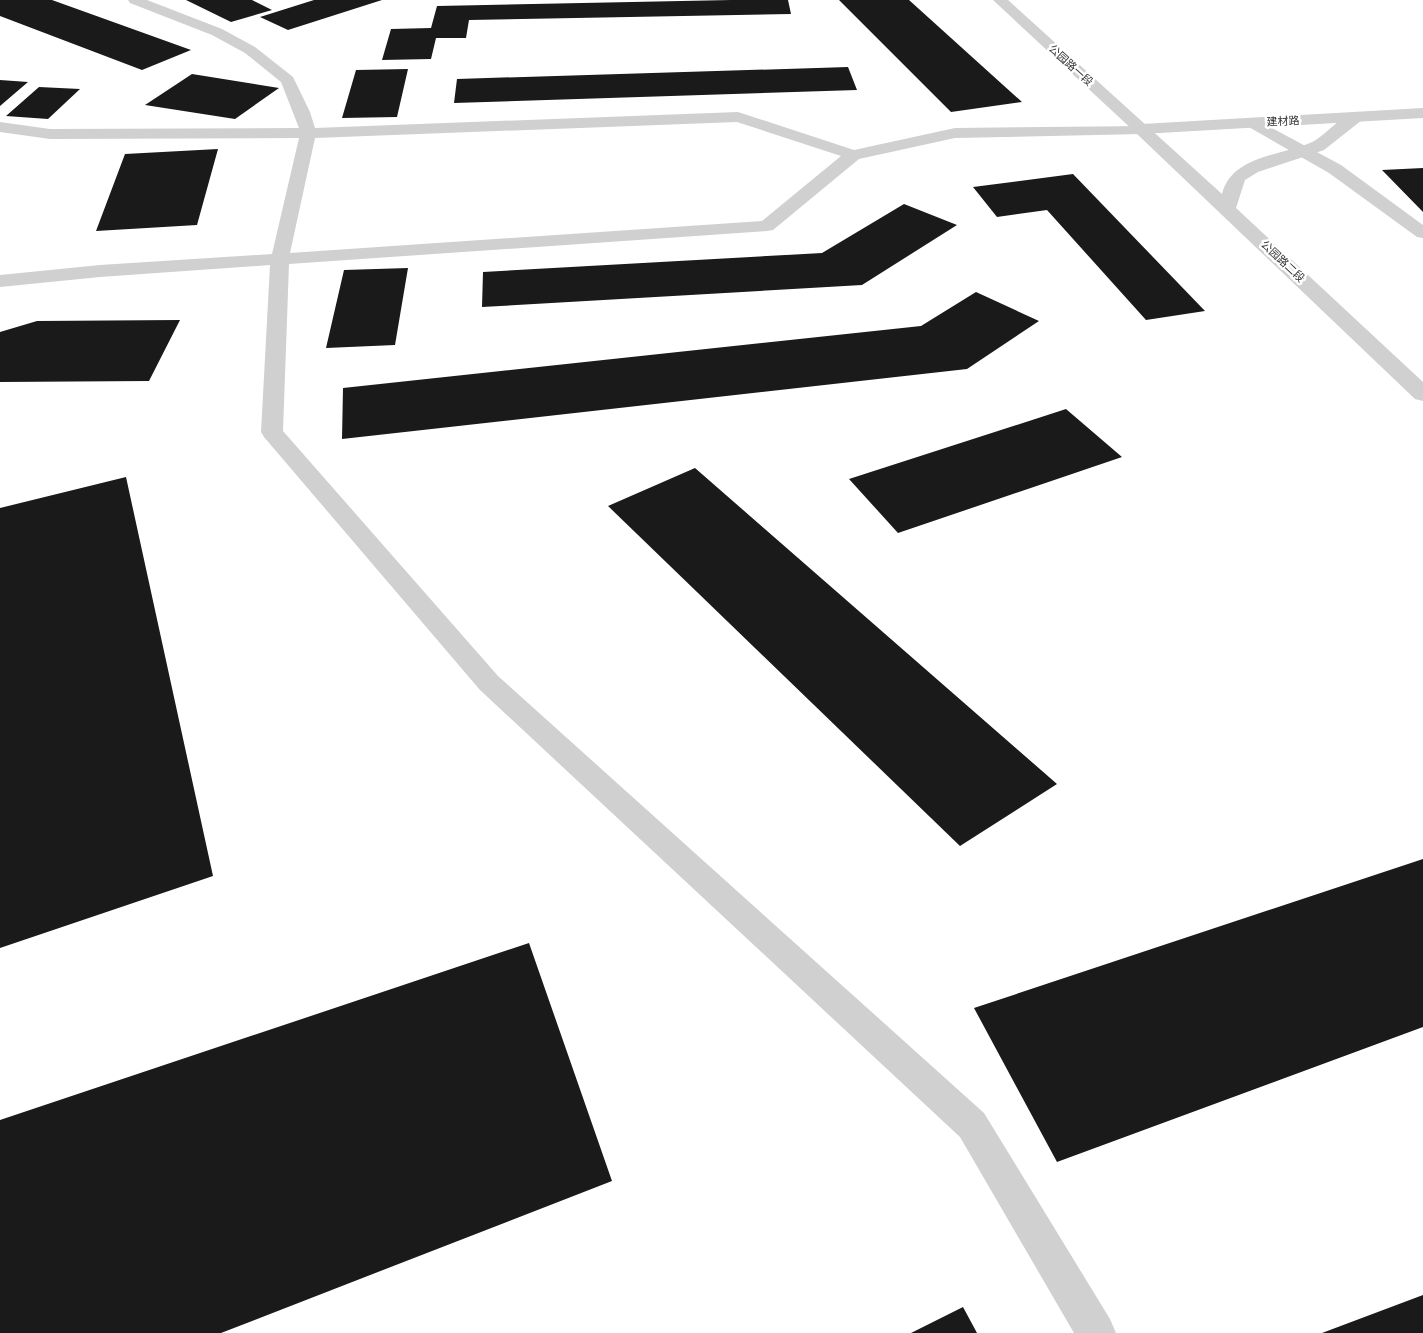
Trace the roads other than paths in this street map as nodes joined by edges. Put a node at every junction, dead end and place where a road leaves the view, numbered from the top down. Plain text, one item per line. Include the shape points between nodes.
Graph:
1 (135, 0) edge
2 (1000, 0) edge
3 (1423, 113) edge
4 (1356, 117) junction
5 (1253, 123) junction
6 (0, 127) edge
7 (1142, 129) junction
8 (308, 133) junction
9 (1303, 151) junction
10 (853, 154) junction
11 (1227, 209) junction
12 (1423, 233) edge
13 (280, 258) junction
14 (0, 281) edge
15 (1423, 394) edge
16 (1096, 1333) edge

1 - 8 lane via 217,32 250,50 288,80
2 - 7 street, 公园路一段
3 - 4 street, 建材路
4 - 5 street, 建材路
4 - 9 street via 1318,146
5 - 7 street, 建材路
5 - 9 lane
6 - 8 lane via 50,134
7 - 10 lane via 955,133
7 - 11 street, 公园路二段
8 - 10 lane via 738,117
8 - 13 lane
9 - 11 street via 1252,168 1238,177
9 - 12 lane via 1335,169
10 - 13 lane via 767,226
11 - 15 street, 公园路二段
13 - 14 lane
13 - 16 lane via 272,432 488,684 972,1125

